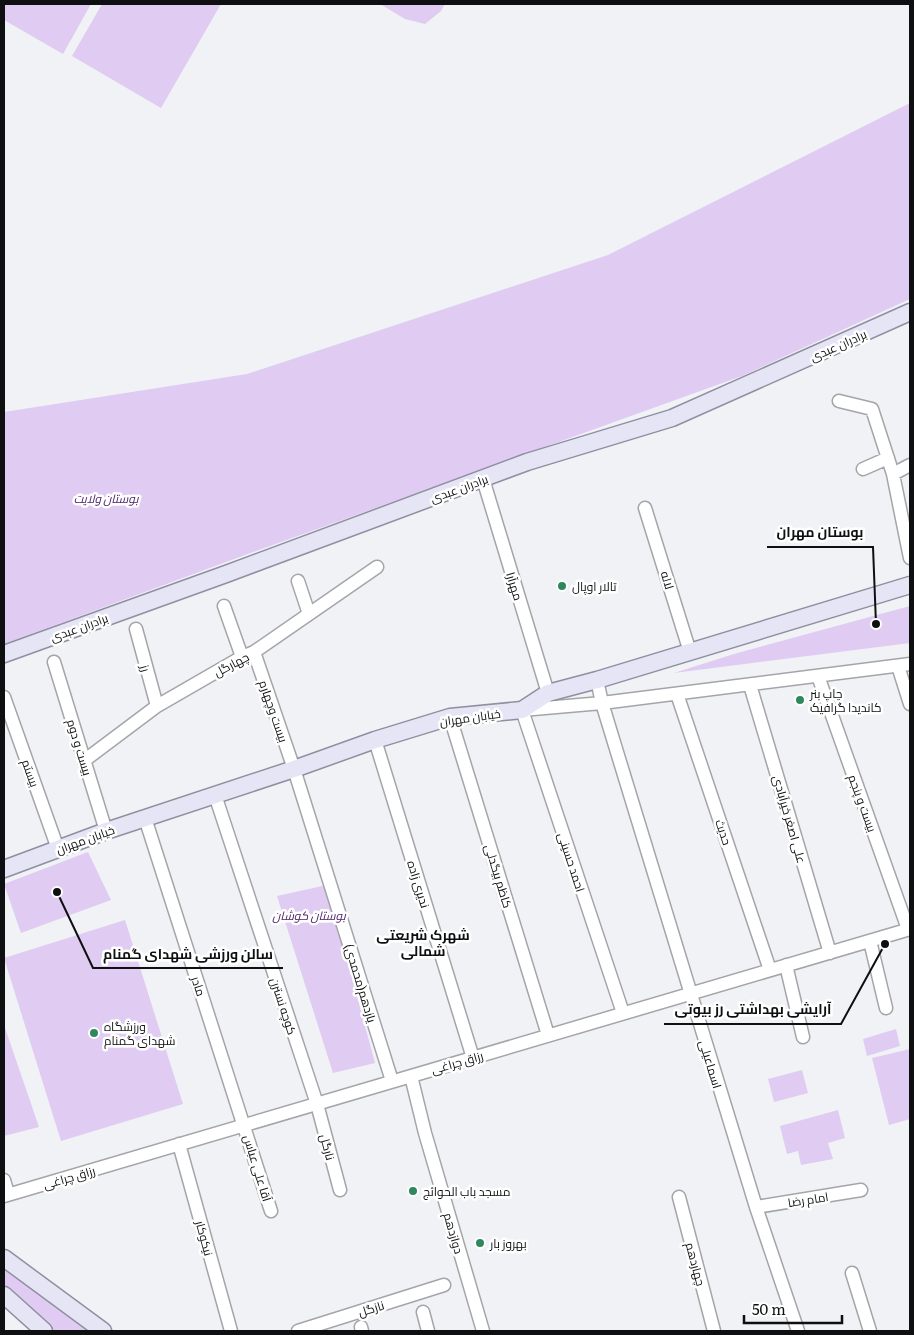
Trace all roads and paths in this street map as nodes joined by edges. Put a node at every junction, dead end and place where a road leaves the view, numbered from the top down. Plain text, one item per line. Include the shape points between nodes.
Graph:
1 (910, 312) edge
2 (839, 401) dead end
3 (888, 458) junction
4 (910, 465) edge
5 (863, 469) dead end
6 (893, 474) junction
7 (483, 479) junction
8 (645, 508) dead end
9 (910, 558) edge
10 (377, 567) dead end
11 (298, 581) dead end
12 (910, 585) edge
13 (224, 606) dead end
14 (309, 614) junction
15 (136, 629) dead end
16 (254, 652) junction
17 (690, 652) junction
18 (4, 654) edge
19 (242, 657) junction
20 (54, 662) dead end
21 (904, 665) edge
22 (818, 676) junction
23 (597, 680) junction
24 (750, 685) junction
25 (548, 692) junction
26 (677, 694) junction
27 (4, 697) edge
28 (602, 704) junction
29 (910, 704) edge
30 (157, 706) junction
31 (522, 710) junction
32 (450, 717) junction
33 (374, 740) junction
34 (85, 760) junction
35 (294, 770) junction
36 (215, 795) junction
37 (145, 818) junction
38 (106, 831) junction
39 (58, 849) junction
40 (4, 869) edge
41 (909, 929) edge
42 (870, 941) junction
43 (830, 953) junction
44 (786, 965) junction
45 (770, 970) junction
46 (690, 994) junction
47 (886, 1008) dead end
48 (623, 1013) junction
49 (548, 1035) junction
50 (802, 1037) dead end
51 (473, 1058) junction
52 (411, 1076) junction
53 (392, 1081) junction
54 (317, 1104) junction
55 (244, 1125) junction
56 (180, 1144) junction
57 (4, 1180) edge
58 (340, 1190) dead end
59 (861, 1190) dead end
60 (6, 1195) edge
61 (679, 1197) dead end
62 (756, 1208) junction
63 (271, 1211) dead end
64 (4, 1258) edge
65 (852, 1273) dead end
66 (444, 1285) dead end
67 (4, 1295) edge
68 (423, 1312) dead end
69 (44, 1331) edge
70 (103, 1331) edge
71 (231, 1331) edge
72 (298, 1331) edge
73 (428, 1331) edge
74 (483, 1331) edge
75 (714, 1331) edge
76 (798, 1331) edge
77 (870, 1331) edge

1 - 7 main road, برادران عبدی via 672,418 527,462
2 - 3 street via 872,409
3 - 5 street
3 - 6 street
4 - 6 street
6 - 9 street
7 - 18 main road, برادران عبدی
7 - 25 street, مهرآرا
8 - 17 street, لاله
10 - 14 street, چهارگل
11 - 14 street
12 - 17 main road, خیابان مهران
13 - 19 street
14 - 16 street, چهارگل
15 - 30 street, رز
16 - 19 street, چهارگل
16 - 35 street, بیست وچهارم
17 - 23 main road, خیابان مهران
19 - 30 street, چهارگل
20 - 34 street, بیست و دوم
21 - 22 street
21 - 29 street
22 - 24 street
22 - 41 street, بیست و پنجم
23 - 25 main road, خیابان مهران
23 - 28 street, اسماعیلی
24 - 26 street
24 - 43 street, علی اصغر خیرآبادی
25 - 31 main road, خیابان مهران
26 - 28 street
26 - 45 street, حدیث
27 - 39 street, بیستم
28 - 31 street
28 - 46 street, اسماعیلی
30 - 34 street, چهارگل
31 - 32 main road, خیابان مهران
31 - 48 street, احمد حسینی
32 - 33 main road, خیابان مهران
32 - 49 street, کاظم بیگدلی
33 - 35 main road, خیابان مهران
33 - 51 street, ندیری زاده
34 - 38 street, بیست و دوم
35 - 36 main road, خیابان مهران
35 - 53 street, یازدهم(محمدی)
36 - 37 main road, خیابان مهران
36 - 54 street, کوچه نسترن
37 - 38 main road, خیابان مهران
37 - 55 street, مادر
38 - 39 main road, خیابان مهران
39 - 40 main road, خیابان مهران
41 - 42 street, رزاق چراغی
42 - 43 street, رزاق چراغی
42 - 47 street
43 - 44 street, رزاق چراغی
44 - 45 street, رزاق چراغی
44 - 50 street
45 - 46 street, رزاق چراغی
46 - 48 street, رزاق چراغی
46 - 62 street, اسماعیلی
48 - 49 street, رزاق چراغی
49 - 51 street, رزاق چراغی
51 - 52 street, رزاق چراغی
52 - 53 street, رزاق چراغی
52 - 74 street, دوازدهم
53 - 54 street, رزاق چراغی
54 - 55 street, رزاق چراغی
54 - 58 street, نارگل
55 - 56 street, رزاق چراغی
55 - 63 street, آقا علی عباس
56 - 60 street, رزاق چراغی
56 - 71 street, نیکوکار
57 - 60 street
59 - 62 street, امام رضا
61 - 75 street, چهاردهم
62 - 76 street, اسماعیلی
64 - 70 main road
65 - 77 street
66 - 72 street, نازگل
67 - 69 main road
68 - 73 street

